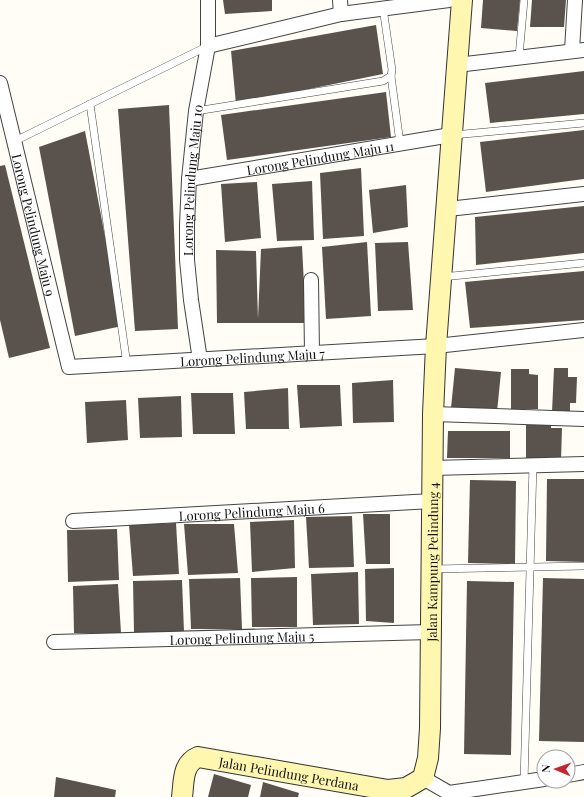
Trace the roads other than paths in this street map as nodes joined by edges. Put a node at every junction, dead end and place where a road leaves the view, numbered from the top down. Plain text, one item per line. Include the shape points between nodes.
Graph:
1 (208, 0) edge
2 (449, 0) edge
3 (462, 0) edge
4 (524, 0) edge
5 (575, 0) edge
6 (340, 7) edge
7 (383, 8) junction
8 (208, 46) junction
9 (578, 50) edge
10 (519, 57) junction
11 (457, 65) junction
12 (391, 76) junction
13 (0, 83) edge
14 (90, 104) junction
15 (196, 111) junction
16 (584, 123) edge
17 (451, 135) junction
18 (15, 141) junction
19 (400, 143) junction
20 (189, 179) junction
21 (584, 194) edge
22 (448, 209) junction
23 (584, 263) edge
24 (442, 277) junction
25 (311, 280) dead end
26 (584, 330) edge
27 (436, 346) junction
28 (312, 353) junction
29 (200, 360) junction
30 (127, 365) junction
31 (69, 367) joint
32 (433, 414) junction
33 (584, 419) edge
34 (584, 464) edge
35 (533, 465) junction
36 (432, 468) junction
37 (432, 501) junction
38 (73, 521) dead end
39 (584, 566) edge
40 (530, 567) junction
41 (431, 569) junction
42 (430, 632) junction
43 (54, 642) dead end
44 (423, 778) junction
45 (536, 780) edge
46 (524, 782) junction
47 (405, 793) edge
48 (182, 797) edge

1 - 8 street, Lorong Pelindung Maju 10
2 - 7 street
3 - 11 street, Jalan Kampung Pelindung 4
4 - 10 lane
5 - 9 street
6 - 7 street
6 - 8 street
7 - 12 lane
8 - 14 lane
8 - 15 street, Lorong Pelindung Maju 10
9 - 10 street
10 - 11 street
11 - 17 street, Jalan Kampung Pelindung 4
12 - 15 lane via 384,81
12 - 19 lane
13 - 18 street, Lorong Pelindung Maju 9
14 - 18 lane
14 - 30 lane
15 - 20 street, Lorong Pelindung Maju 10
16 - 17 lane
17 - 19 street, Lorong Pelindung Maju 11
17 - 22 street, Jalan Kampung Pelindung 4
18 - 31 street, Lorong Pelindung Maju 9
19 - 20 street, Lorong Pelindung Maju 11
20 - 29 street, Lorong Pelindung Maju 10 via 187,260
21 - 22 street
22 - 24 street, Jalan Kampung Pelindung 4
23 - 24 lane
24 - 27 street, Jalan Kampung Pelindung 4
25 - 28 street
26 - 27 street, Lorong Pelindung Maju 7
27 - 28 street, Lorong Pelindung Maju 7
27 - 32 street, Jalan Kampung Pelindung 4
28 - 29 street, Lorong Pelindung Maju 7
29 - 30 street, Lorong Pelindung Maju 7
30 - 31 street, Lorong Pelindung Maju 7
32 - 33 street
32 - 36 street, Jalan Kampung Pelindung 4
34 - 35 street
35 - 36 street
35 - 40 lane
36 - 37 street, Jalan Kampung Pelindung 4
37 - 38 street, Lorong Pelindung Maju 6
37 - 41 street, Jalan Kampung Pelindung 4
39 - 40 lane
40 - 41 lane
40 - 46 lane
41 - 42 street, Jalan Kampung Pelindung 4
42 - 43 street, Lorong Pelindung Maju 5
42 - 44 street, Jalan Kampung Pelindung 4 via 429,747
44 - 46 street via 449,793
44 - 47 street, Jalan Pelindung Perdana
45 - 46 street
47 - 48 street, Jalan Pelindung Perdana via 198,757 188,764 185,770

